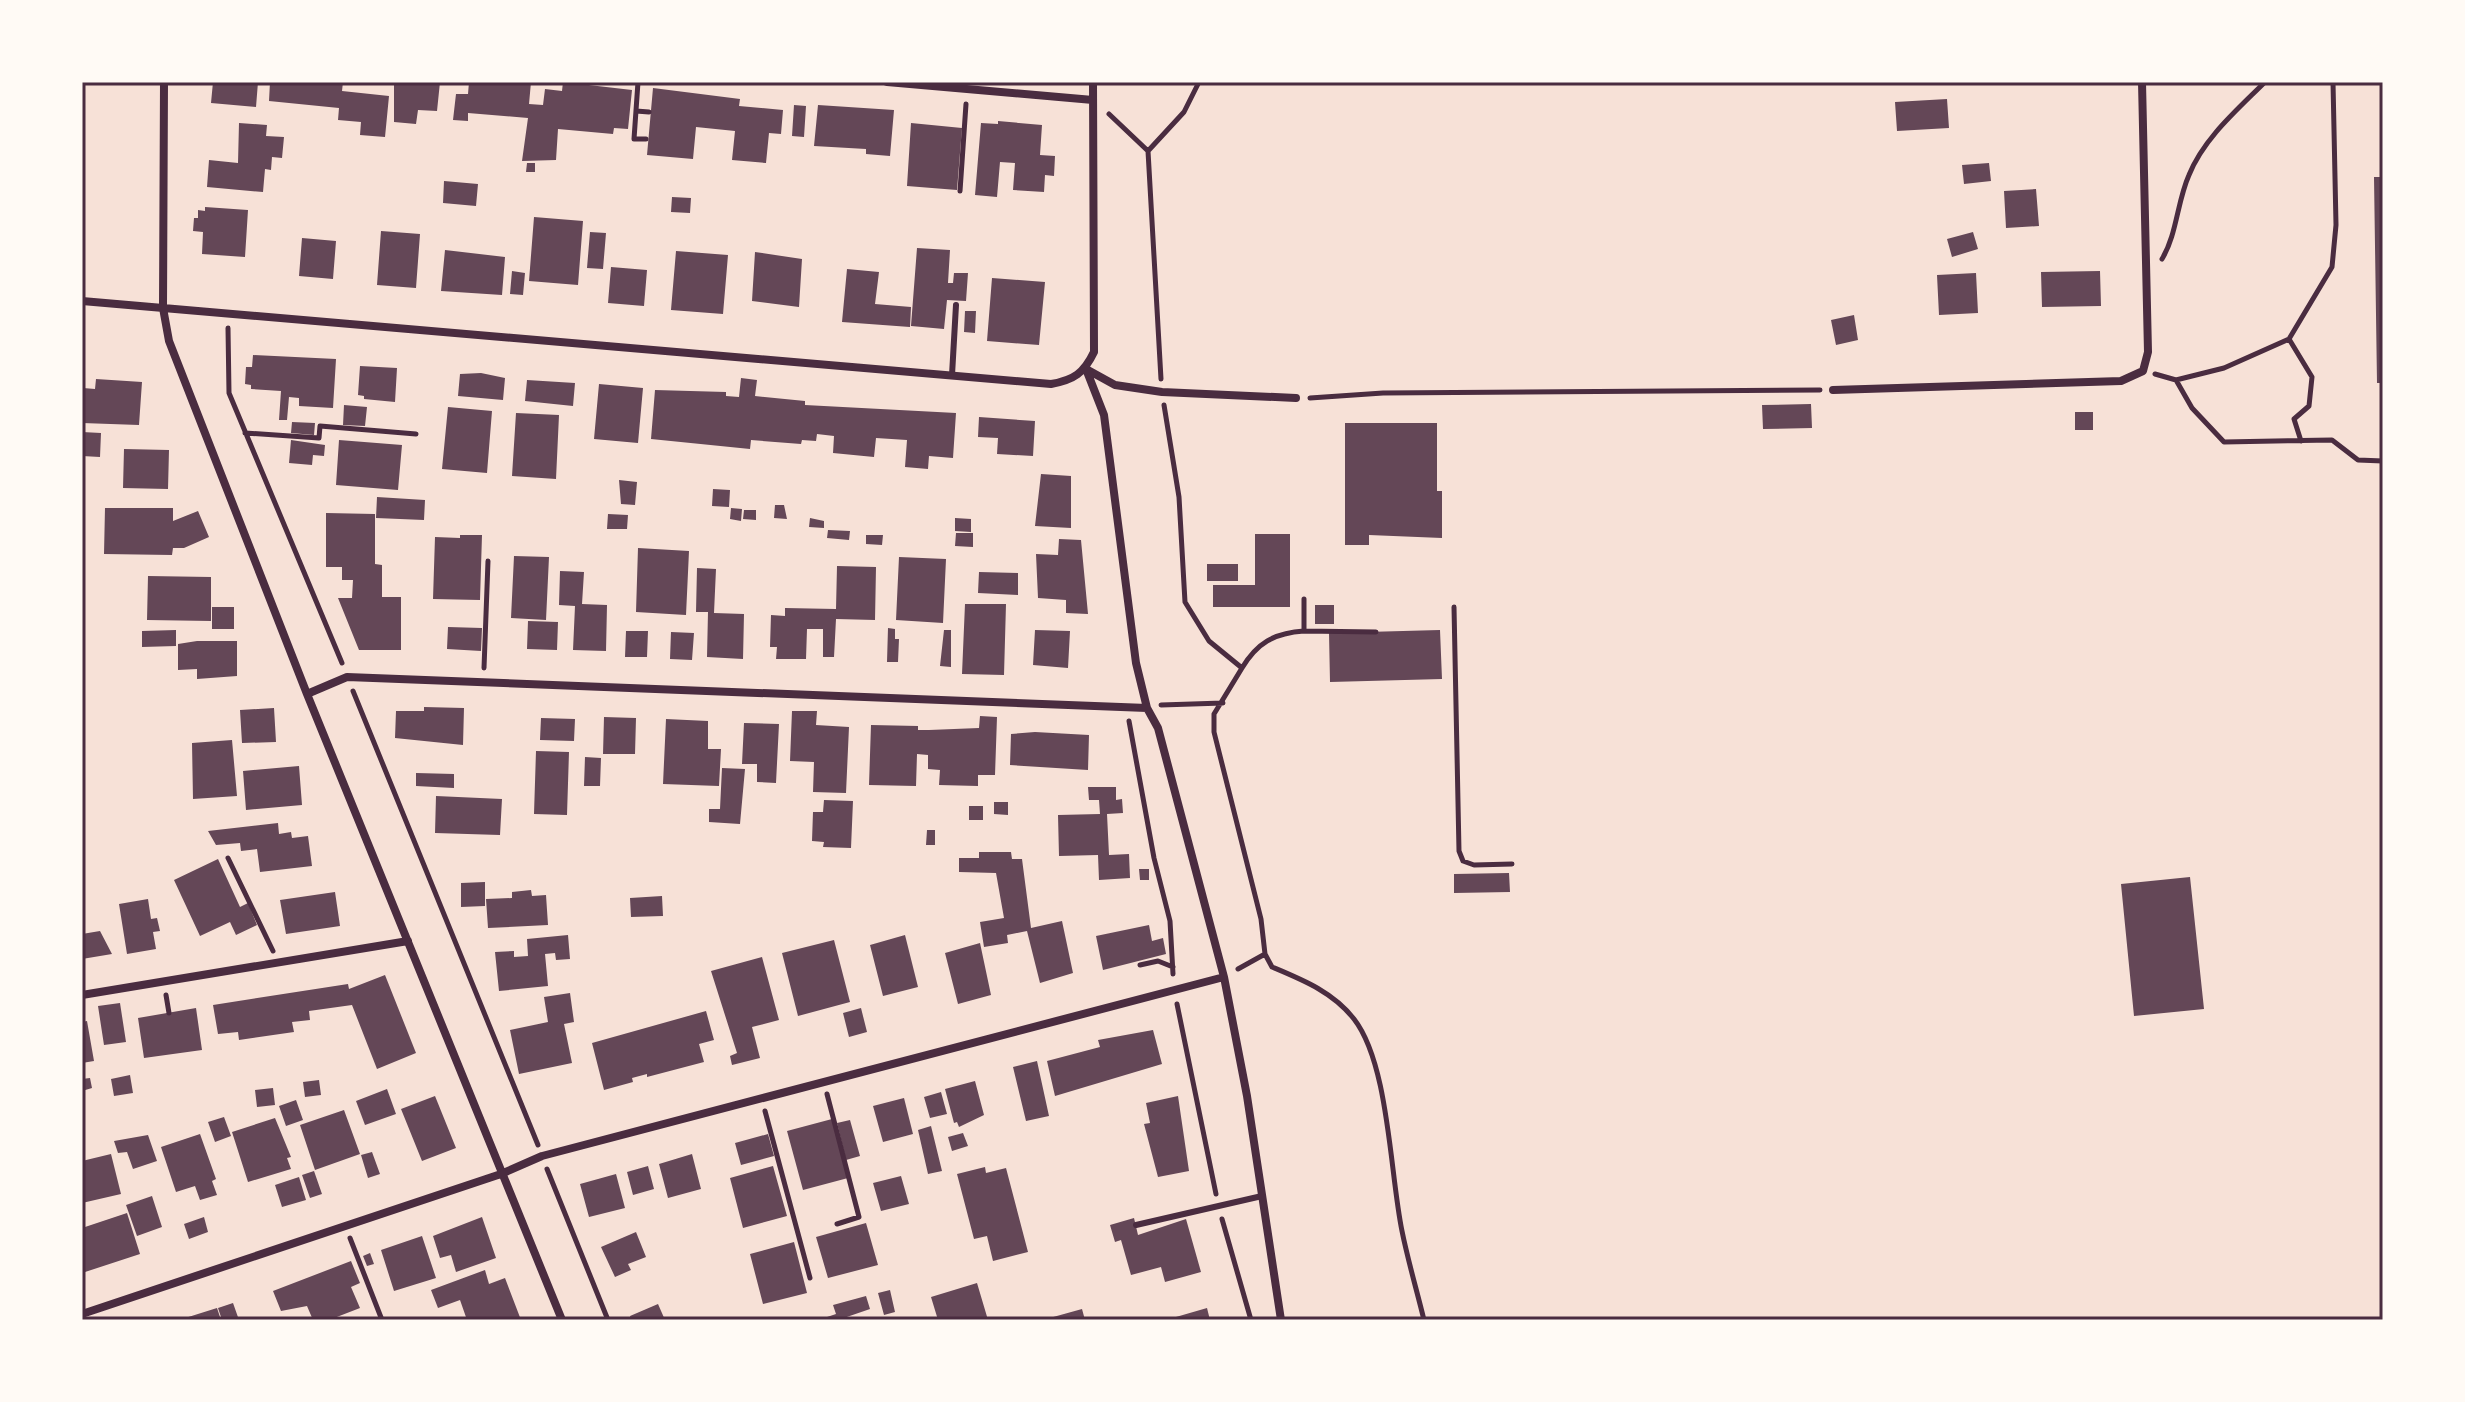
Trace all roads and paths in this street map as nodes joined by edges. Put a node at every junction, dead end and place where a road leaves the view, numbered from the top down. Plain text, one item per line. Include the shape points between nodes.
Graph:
1 (164, 82) edge
2 (638, 82) edge
3 (887, 82) edge
4 (1093, 82) edge
5 (1199, 82) edge
6 (2142, 82) edge
7 (2265, 82) edge
8 (2333, 82) edge
9 (967, 90) junction
10 (1093, 100) junction
11 (636, 111) junction
12 (649, 112) dead end
13 (646, 139) dead end
14 (1148, 151) junction
15 (960, 191) dead end
16 (2147, 284) junction
17 (82, 301) edge
18 (956, 305) dead end
19 (163, 308) junction
20 (228, 314) junction
21 (2289, 339) junction
22 (1086, 369) junction
23 (2143, 371) junction
24 (952, 375) junction
25 (2176, 380) junction
26 (1833, 390) joint
27 (1162, 392) junction
28 (1296, 398) joint
29 (245, 433) junction
30 (416, 434) dead end
31 (2301, 441) junction
32 (2383, 461) edge
33 (488, 561) dead end
34 (1304, 599) dead end
35 (1454, 607) dead end
36 (1304, 631) junction
37 (1376, 632) dead end
38 (1242, 668) junction
39 (347, 677) junction
40 (483, 682) junction
41 (307, 694) junction
42 (1224, 703) junction
43 (1126, 708) junction
44 (1147, 708) junction
45 (228, 858) dead end
46 (1512, 864) dead end
47 (408, 941) junction
48 (1265, 954) junction
49 (278, 963) junction
50 (1140, 965) dead end
51 (1173, 967) junction
52 (1224, 977) junction
53 (1174, 989) junction
54 (82, 995) edge
55 (824, 1081) junction
56 (761, 1098) junction
57 (542, 1156) junction
58 (501, 1174) junction
59 (1262, 1196) junction
60 (1219, 1208) junction
61 (837, 1224) dead end
62 (1136, 1225) dead end
63 (346, 1226) junction
64 (810, 1278) dead end
65 (82, 1314) edge
66 (382, 1320) edge
67 (562, 1320) edge
68 (608, 1320) edge
69 (1251, 1320) edge
70 (1281, 1320) edge
71 (1424, 1320) edge

1 - 19 street
2 - 11 path
3 - 9 street
4 - 10 street
5 - 14 path via 1184,112
6 - 16 street
7 - 16 path via 2216,131 2189,174 2168,248
8 - 21 path via 2332,267
9 - 10 street
9 - 15 path
10 - 14 path
10 - 22 street via 1095,328 1094,352
11 - 12 path
11 - 13 path via 634,139
14 - 27 path
16 - 23 street via 2148,352
17 - 19 street
18 - 24 lane
19 - 20 street
19 - 41 street via 169,341
20 - 24 street
20 - 29 path via 229,393
21 - 25 path via 2224,368
21 - 31 path via 2312,377 2309,406 2294,419
22 - 24 street via 1071,380 1051,384
22 - 27 street via 1115,385
22 - 44 street via 1104,415
23 - 25 path
23 - 26 street via 2121,381
25 - 31 path via 2192,408 2224,442
26 - 28 path
27 - 28 street
27 - 38 path via 1179,497 1185,602 1209,641
29 - 30 path via 319,438 320,426
29 - 39 path
31 - 32 path via 2332,440 2358,460
33 - 40 path
34 - 36 path
35 - 46 path via 1459,851 1463,861 1474,865
36 - 37 path
36 - 38 path via 1271,637
38 - 42 path
39 - 40 street
39 - 41 street
39 - 57 path
40 - 43 street
41 - 47 street
42 - 44 path via 1173,702
42 - 48 path via 1214,714 1214,732
43 - 44 street
43 - 51 path via 1170,921
44 - 52 street via 1158,728
45 - 49 path
47 - 49 street
47 - 58 street
48 - 52 path
48 - 71 path via 1272,967 1313,983 1334,999 1354,1019 1370,1050 1402,1231
49 - 54 street
50 - 51 path via 1158,961
51 - 53 path
52 - 53 street
52 - 59 street
53 - 55 street
53 - 60 path
55 - 56 street
55 - 61 path via 859,1217
56 - 57 street
56 - 64 path
57 - 58 street
57 - 68 path
58 - 63 street
58 - 67 street
59 - 60 lane
59 - 70 street
60 - 62 lane
60 - 69 path
63 - 65 street
63 - 66 path

